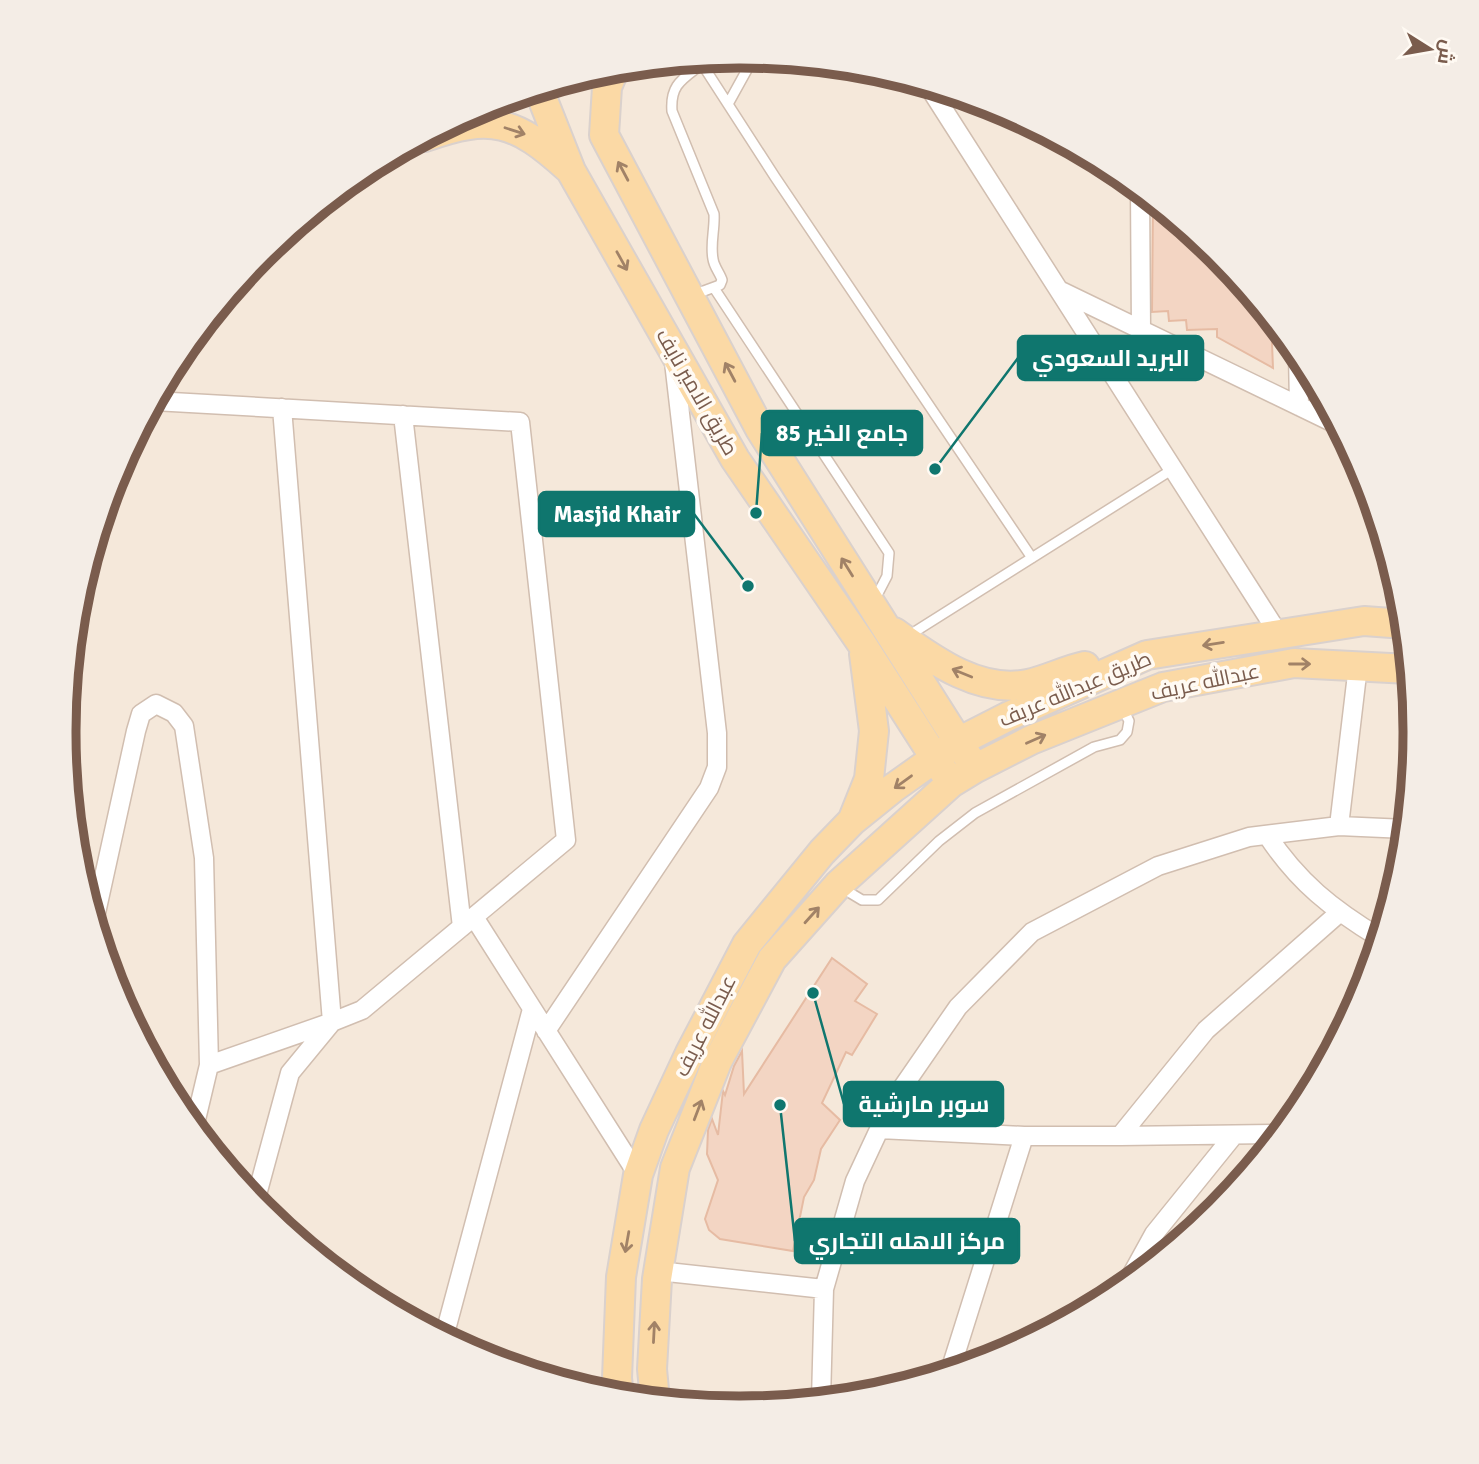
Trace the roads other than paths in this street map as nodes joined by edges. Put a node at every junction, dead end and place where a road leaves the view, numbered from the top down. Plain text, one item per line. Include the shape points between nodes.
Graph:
1 (748, 68) edge
2 (707, 69) edge
3 (693, 70) edge
4 (609, 81) edge
5 (542, 98) edge
6 (937, 98) edge
7 (728, 104) junction
8 (476, 123) edge
9 (571, 171) junction
10 (1140, 202) edge
11 (1059, 290) junction
12 (701, 292) junction
13 (1141, 330) junction
14 (672, 351) junction
15 (1298, 375) edge
16 (164, 402) edge
17 (1299, 406) junction
18 (282, 408) junction
19 (403, 415) junction
20 (1324, 418) edge
21 (1173, 469) junction
22 (1032, 558) junction
23 (886, 623) junction
24 (1394, 623) edge
25 (1278, 633) junction
26 (862, 644) junction
27 (1147, 655) junction
28 (1358, 666) junction
29 (1400, 668) edge
30 (1120, 704) junction
31 (947, 750) junction
32 (963, 776) junction
33 (852, 821) junction
34 (1339, 826) junction
35 (1396, 829) edge
36 (1267, 835) junction
37 (838, 885) junction
38 (98, 904) edge
39 (1339, 913) junction
40 (468, 922) junction
41 (1372, 933) edge
42 (532, 1009) junction
43 (332, 1022) junction
44 (546, 1031) junction
45 (209, 1065) junction
46 (197, 1114) edge
47 (879, 1129) junction
48 (1267, 1134) edge
49 (1234, 1135) junction
50 (1024, 1136) junction
51 (1120, 1136) junction
52 (638, 1175) junction
53 (258, 1189) edge
54 (1138, 1263) edge
55 (658, 1271) junction
56 (824, 1289) junction
57 (447, 1327) edge
58 (953, 1361) edge
59 (618, 1384) edge
60 (654, 1390) edge
61 (821, 1390) edge

1 - 7 lane
2 - 7 lane
3 - 12 lane via 675,86 671,98 672,111 714,214 713,264 722,280
12 -> 4 main road, طريق الامير نايف via 604,135
5 - 9 main road, طريق الامير نايف
6 - 11 street
7 - 22 lane
8 -> 9 main road via 517,129
9 -> 14 main road, طريق الامير نايف
10 - 13 street
11 - 13 street
11 - 21 street
23 -> 12 main road, طريق الامير نايف via 760,429
12 - 23 lane via 889,553
13 - 17 street
14 - 26 main road, طريق الامير نايف via 735,459
14 - 44 street via 717,733 717,767 709,788
15 - 17 street
16 - 18 street
17 - 20 street
18 - 19 street
18 - 43 street
19 - 40 street
19 - 40 street via 520,422 566,841
21 - 22 lane
21 - 25 street
22 - 23 lane
27 -> 23 main road via 1081,667 1027,684 1001,685 960,674
23 - 31 main road, طريق الامير نايف
24 - 25 main road via 1364,621
25 -> 27 main road, طريق عبدالله عريف
26 - 31 main road, طريق الامير نايف
26 - 33 main road via 874,732 869,779
27 - 31 main road, طريق عبدالله عريف via 1009,716
28 - 29 main road, عبدالله عريف
30 -> 28 main road, عبدالله عريف via 1163,687 1294,663
28 - 34 street
32 -> 30 main road, عبدالله عريف via 1031,740
30 - 37 lane via 1129,721 1120,740 1094,747 975,813 878,900 862,900
31 - 32 main road, طريق الامير نايف
31 -> 33 main road, عبدالله عريف
32 - 37 main road, عبدالله عريف
33 - 52 main road, عبدالله عريف via 747,944 690,1053
34 - 35 street
34 - 36 street
36 - 39 street via 1286,864
36 - 47 street via 1158,866 1032,932 958,1007 891,1104
55 -> 37 main road, عبدالله عريف via 675,1168 717,1062 772,959
38 - 45 street via 136,731 141,714 156,704 174,713 184,726 204,858
39 - 41 street
39 - 51 street via 1206,1030
40 - 42 street
40 - 43 street via 362,1010
42 - 44 street
42 - 57 street
43 - 45 street
43 - 53 street via 290,1073
44 - 52 street
45 - 46 street
47 - 50 street
47 - 56 street via 855,1181
48 - 49 street
49 - 51 street
49 - 54 street via 1154,1234
50 - 51 street
50 - 58 street
52 -> 59 main road, عبدالله عريف via 621,1277
55 - 56 street
60 -> 55 main road, عبدالله عريف
56 - 61 street

